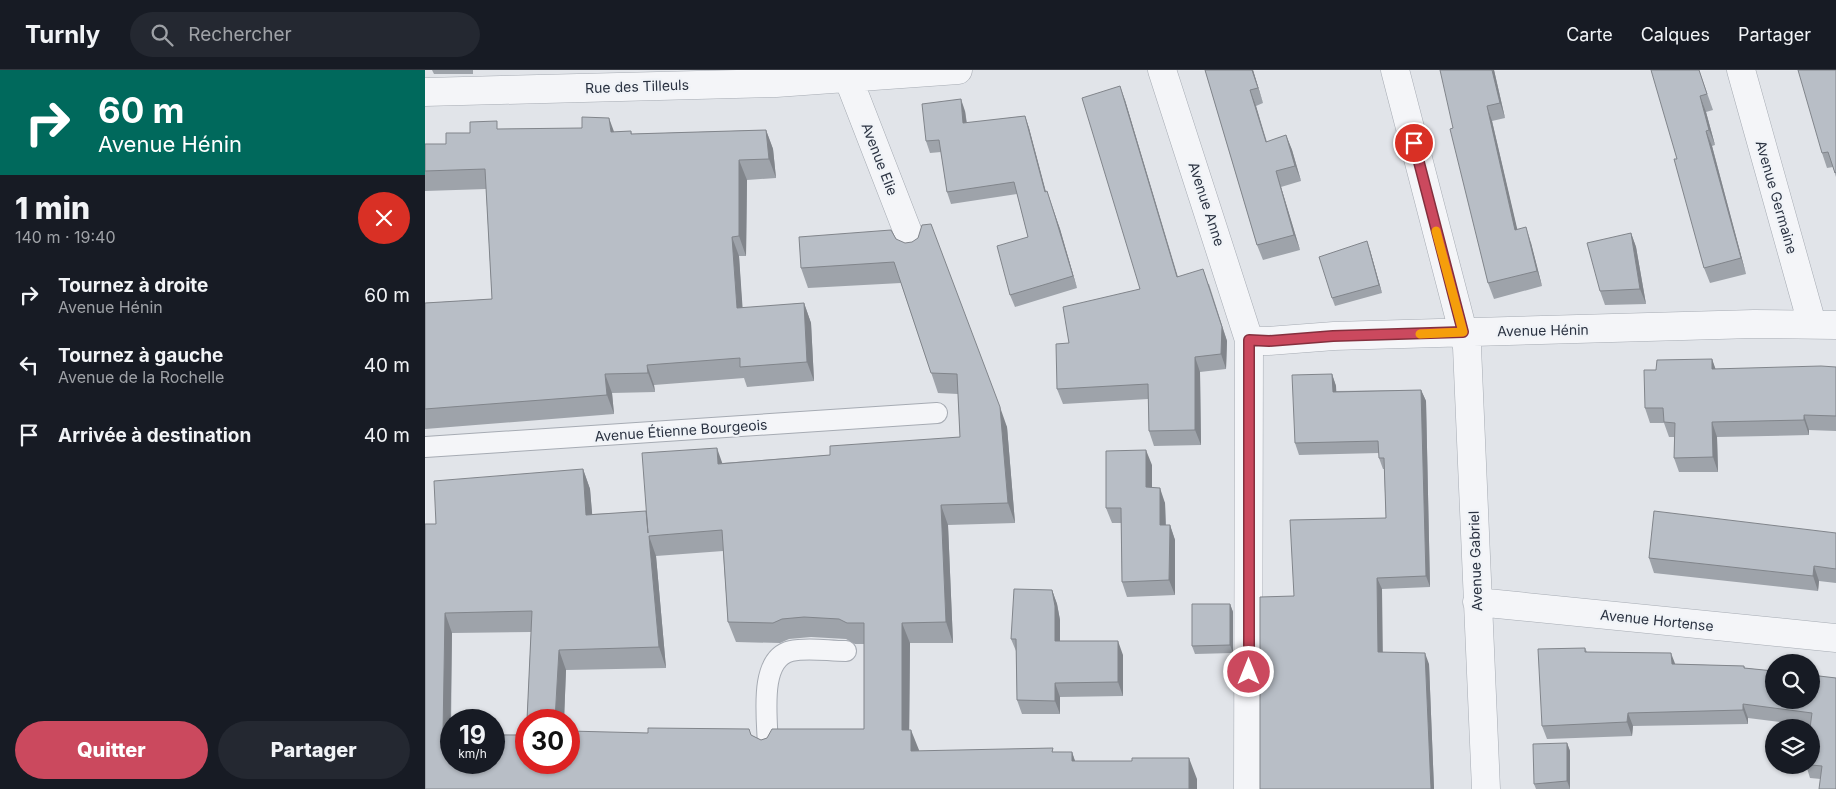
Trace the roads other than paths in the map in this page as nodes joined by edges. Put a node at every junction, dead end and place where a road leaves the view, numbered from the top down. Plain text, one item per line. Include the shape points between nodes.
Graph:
1 (958, 70) edge
2 (1161, 70) edge
3 (1395, 70) edge
4 (1741, 70) edge
5 (847, 74) edge
6 (425, 92) edge
7 (914, 248) edge
8 (1824, 325) edge
9 (1463, 332) junction
10 (1249, 340) junction
11 (937, 413) dead end
12 (425, 447) edge
13 (1477, 602) junction
14 (1836, 638) edge
15 (845, 651) dead end
16 (768, 749) edge
17 (1248, 789) edge
18 (1486, 789) edge

1 - 5 street, Rue des Tilleuls
2 - 10 street, Avenue Anne
3 - 9 street, Avenue Gabriel
4 - 8 street, Avenue Germaine
5 - 6 street, Rue des Tilleuls
5 - 7 street, Avenue Elie
8 - 9 street, Avenue Hénin
9 - 10 street, Avenue Hénin
9 - 13 street, Avenue Gabriel via 1468,367
10 - 17 street, Avenue Anne
11 - 12 lane, Avenue Étienne Bourgeois
13 - 14 street, Avenue Hortense
13 - 18 street, Avenue Gabriel
15 - 16 lane via 789,651 778,657 769,669

